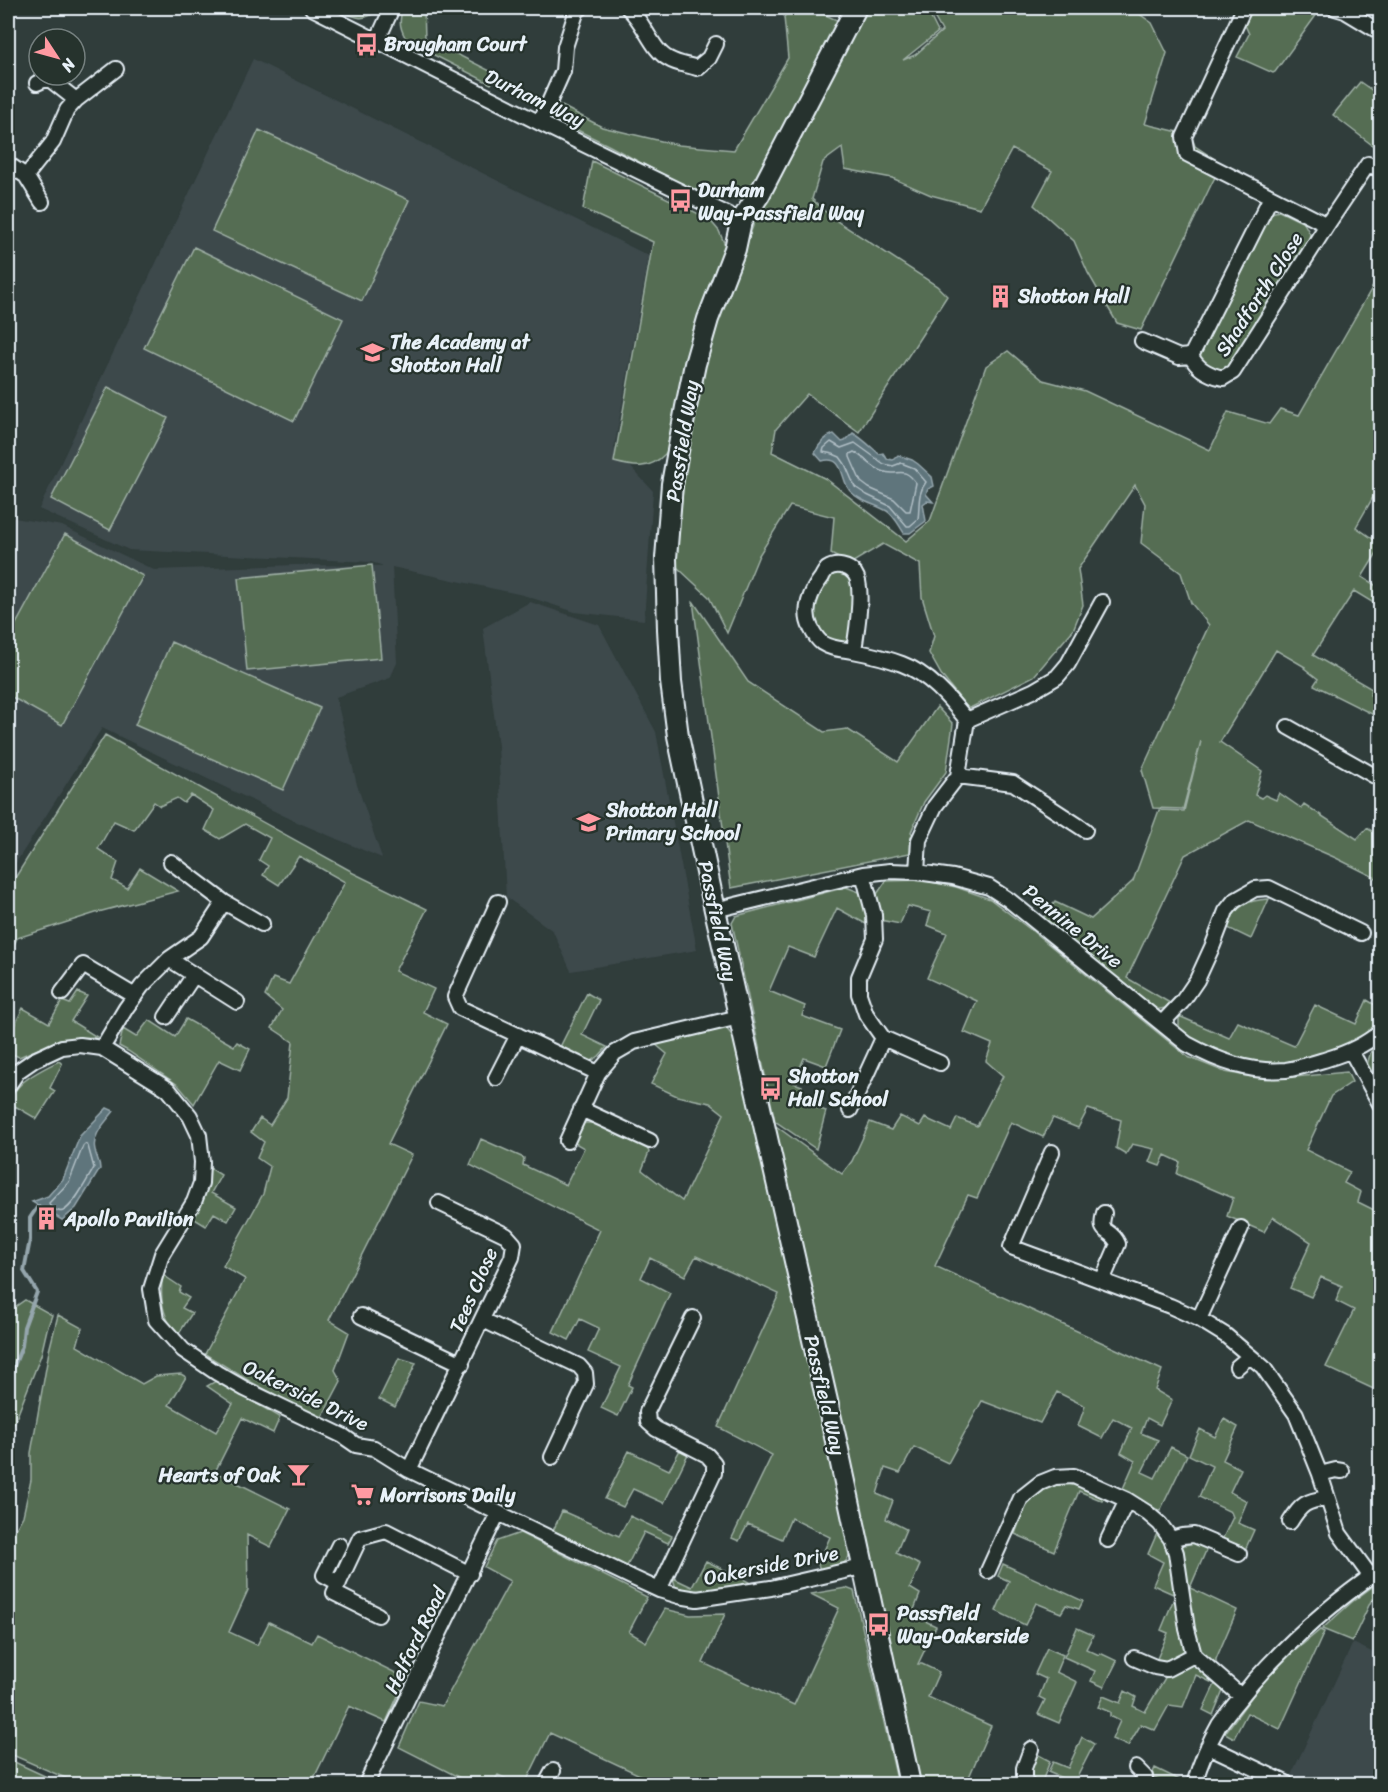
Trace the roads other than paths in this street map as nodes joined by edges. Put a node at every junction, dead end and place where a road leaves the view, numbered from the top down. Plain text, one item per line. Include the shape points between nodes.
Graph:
1 (312, 8) edge
2 (392, 8) edge
3 (581, 8) edge
4 (628, 8) edge
5 (856, 8) edge
6 (1244, 8) edge
7 (1335, 8) edge
8 (1380, 32) edge
9 (377, 41) junction
10 (716, 44) dead end
11 (116, 69) dead end
12 (59, 87) edge
13 (76, 100) junction
14 (540, 123) junction
15 (8, 164) edge
16 (1380, 169) edge
17 (26, 176) junction
18 (1271, 197) junction
19 (42, 202) dead end
20 (741, 221) junction
21 (1327, 225) junction
22 (1142, 341) dead end
23 (1191, 356) junction
24 (1102, 602) dead end
25 (854, 651) junction
26 (967, 720) junction
27 (1288, 727) dead end
28 (958, 776) junction
29 (1380, 779) edge
30 (1085, 830) dead end
31 (171, 862) dead end
32 (917, 872) junction
33 (863, 874) junction
34 (224, 902) junction
35 (498, 902) dead end
36 (716, 910) junction
37 (261, 924) dead end
38 (1361, 933) dead end
39 (169, 959) junction
40 (194, 975) junction
41 (62, 993) dead end
42 (135, 996) junction
43 (237, 1002) dead end
44 (166, 1017) dead end
45 (739, 1017) junction
46 (1162, 1023) junction
47 (1380, 1032) edge
48 (518, 1035) junction
49 (883, 1038) junction
50 (102, 1048) junction
51 (1351, 1051) junction
52 (940, 1062) dead end
53 (598, 1073) junction
54 (496, 1078) dead end
55 (8, 1086) edge
56 (1380, 1104) edge
57 (581, 1109) junction
58 (850, 1110) dead end
59 (567, 1141) dead end
60 (650, 1141) dead end
61 (1052, 1152) dead end
62 (439, 1203) dead end
63 (1104, 1213) dead end
64 (1240, 1228) dead end
65 (1102, 1281) junction
66 (361, 1316) dead end
67 (693, 1318) dead end
68 (1199, 1319) junction
69 (483, 1320) junction
70 (1250, 1356) junction
71 (1275, 1360) dead end
72 (462, 1364) junction
73 (1237, 1367) dead end
74 (1263, 1367) junction
75 (552, 1458) dead end
76 (410, 1470) junction
77 (1342, 1471) dead end
78 (1320, 1474) junction
79 (1327, 1498) junction
80 (1127, 1500) junction
81 (498, 1513) junction
82 (1290, 1522) dead end
83 (1171, 1539) junction
84 (1108, 1540) dead end
85 (339, 1545) dead end
86 (1239, 1554) dead end
87 (862, 1567) junction
88 (988, 1571) dead end
89 (470, 1574) junction
90 (1376, 1574) edge
91 (337, 1588) junction
92 (659, 1590) junction
93 (378, 1615) dead end
94 (1194, 1655) junction
95 (1134, 1658) dead end
96 (1241, 1696) junction
97 (1208, 1746) junction
98 (1031, 1749) dead end
99 (1136, 1768) dead end
100 (553, 1771) dead end
101 (1286, 1783) dead end
102 (366, 1785) edge
103 (546, 1785) edge
104 (910, 1785) edge
105 (1028, 1785) edge
106 (1144, 1785) edge
107 (1194, 1785) edge

1 - 9 street, Durham Way
2 - 9 street
3 - 14 street via 565,47 563,71
4 - 10 street via 667,59 697,68 709,58
5 - 20 street, Passfield Way via 759,195
6 - 18 street, Shadforth Close via 1184,137 1187,154
7 - 8 street
9 - 14 street, Durham Way
11 - 13 street
12 - 13 street
13 - 17 street via 67,110 53,142
14 - 20 street, Durham Way
15 - 17 street
16 - 21 street, Shadforth Close via 1368,164
17 - 19 street
18 - 21 street, Shadforth Close
18 - 23 street, Shadforth Close
20 - 36 street, Passfield Way via 693,375 672,484 666,558 671,682 678,736
21 - 23 street, Shadforth Close via 1233,372 1223,378 1210,375
22 - 23 street, Shadforth Close via 1179,357
24 - 26 street via 1057,677
25 - 25 street via 822,642 811,628 807,613 810,597 822,577 827,570 840,566 851,568 857,577
25 - 26 street via 902,664 922,675 945,693
26 - 28 street
27 - 29 street
28 - 30 street via 1013,783
28 - 32 street via 935,806 919,840
31 - 34 street
32 - 33 street, Pennine Drive
32 - 46 street, Pennine Drive via 989,887
33 - 36 street, Pennine Drive
33 - 49 street via 874,915 875,939 859,977 860,994 866,1014
34 - 37 street
34 - 39 street via 201,938
35 - 48 street via 455,998 460,1008
36 - 45 street, Passfield Way
38 - 46 street via 1269,888 1255,889 1226,911 1197,980
39 - 40 street
39 - 42 street
40 - 43 street
40 - 44 street
41 - 42 street via 83,965
42 - 50 street
45 - 53 street via 634,1042 615,1053
45 - 87 street, Passfield Way
46 - 51 street, Pennine Drive via 1187,1044 1215,1059 1248,1068 1285,1070
47 - 51 street, Pennine Drive
48 - 53 street
48 - 54 street
49 - 52 street
49 - 58 street
50 - 55 street, Oakerside Drive via 62,1047 18,1071
50 - 76 street, Oakerside Drive via 168,1089 190,1116 199,1135 201,1183 194,1202 162,1254 151,1289 156,1320 183,1350 217,1372 328,1432 356,1445 374,1448
51 - 56 street
53 - 57 street
57 - 59 street
57 - 60 street
61 - 65 street via 1011,1247
62 - 69 street, Tees Close via 506,1235 514,1244 512,1257
63 - 65 street via 1103,1229 1118,1244
64 - 68 street
65 - 68 street
66 - 72 street, Tees Close
67 - 92 street via 647,1412 648,1422 707,1455 714,1463 714,1473
68 - 70 street
69 - 72 street, Tees Close
69 - 75 street via 579,1366 585,1373 586,1384
70 - 73 street
70 - 74 street
71 - 74 street
72 - 76 street, Tees Close
74 - 78 street via 1296,1414
76 - 81 street, Oakerside Drive
77 - 78 street
78 - 79 street
79 - 82 street via 1300,1506
79 - 90 street via 1340,1533
80 - 83 street via 1160,1524
80 - 84 street
80 - 88 street via 1074,1476 1040,1483 1021,1498 1007,1517
81 - 89 street, Helford Road
81 - 92 street, Oakerside Drive
83 - 86 street via 1194,1535
83 - 94 street
85 - 91 street via 324,1575
87 - 92 street, Oakerside Drive via 771,1588 697,1599
87 - 104 street, Passfield Way
89 - 91 street via 386,1531 360,1538
89 - 102 street, Helford Road
90 - 96 street via 1309,1625
91 - 93 street
94 - 95 street via 1167,1669
94 - 96 street
96 - 97 street
97 - 101 street
97 - 107 street
98 - 105 street via 1024,1768
99 - 106 street via 1145,1777
100 - 103 street

